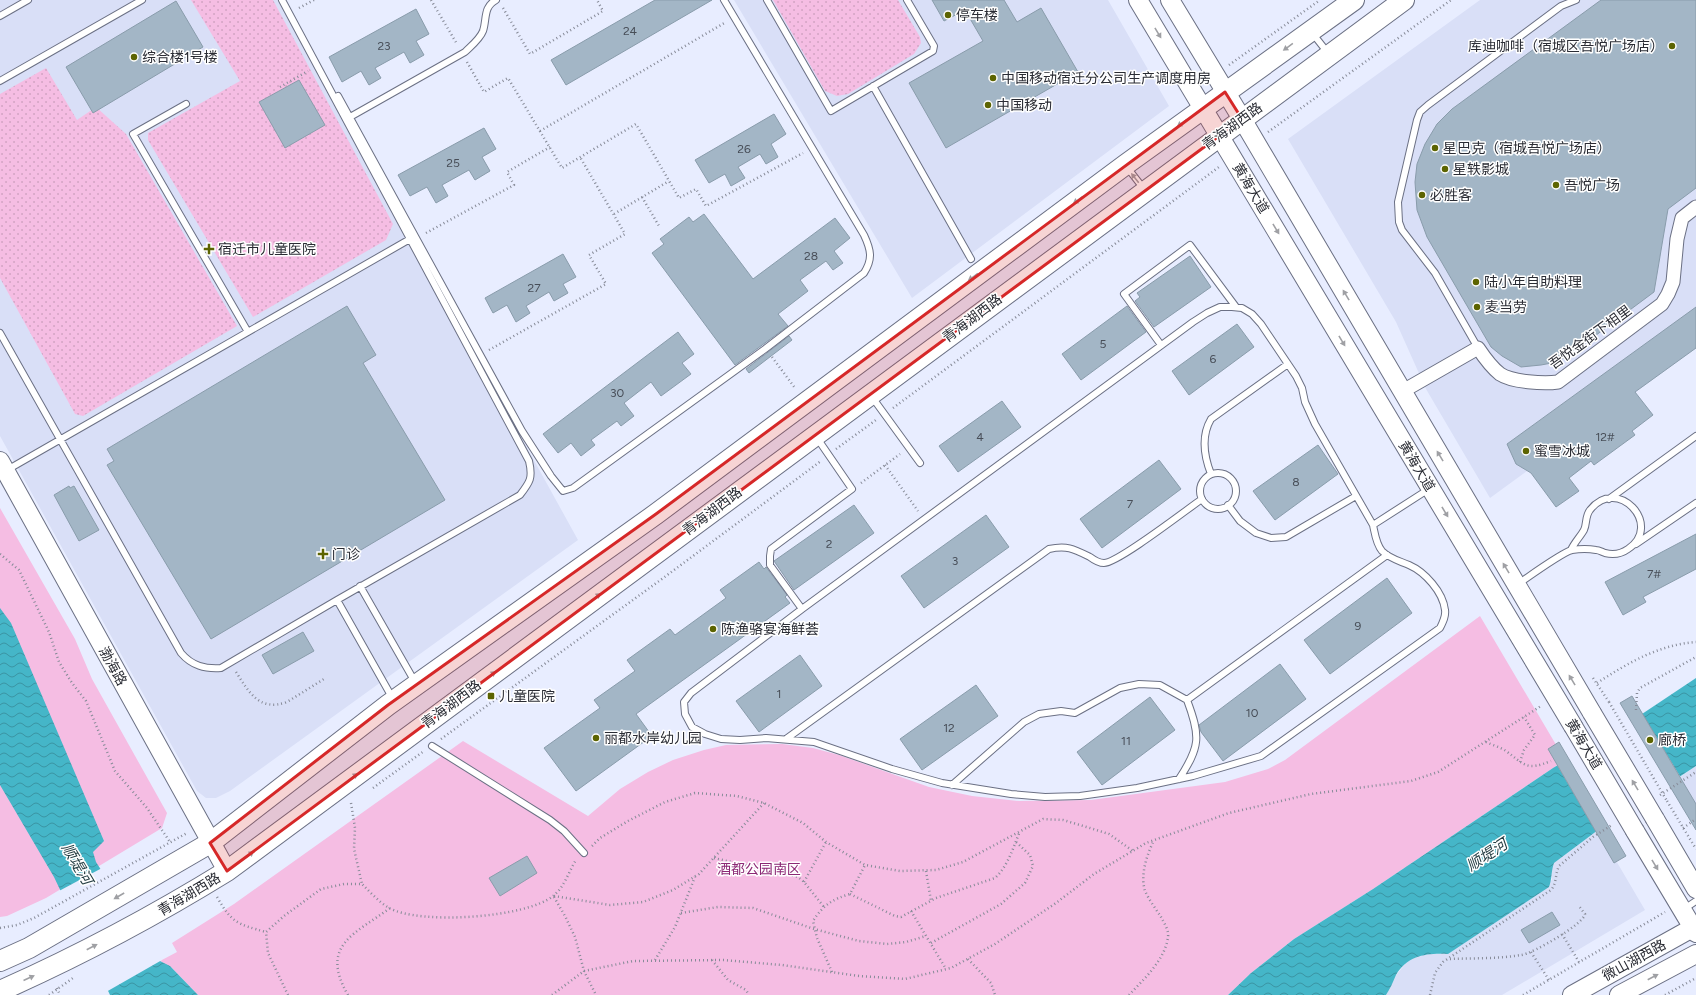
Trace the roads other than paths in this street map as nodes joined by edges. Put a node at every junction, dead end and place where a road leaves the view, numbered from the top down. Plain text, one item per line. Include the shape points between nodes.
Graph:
1 (28, 0) edge
2 (142, 0) edge
3 (282, 0) edge
4 (286, 0) edge
5 (496, 0) edge
6 (724, 0) edge
7 (767, 0) edge
8 (907, 0) edge
9 (1138, 0) edge
10 (1170, 0) edge
11 (1354, 0) edge
12 (1404, 0) edge
13 (1576, 0) edge
14 (0, 16) edge
15 (1311, 31) junction
16 (1329, 54) junction
17 (0, 81) edge
18 (873, 86) junction
19 (1225, 92) junction
20 (186, 104) dead end
21 (1203, 108) junction
22 (350, 117) junction
23 (1242, 119) junction
24 (1220, 135) junction
25 (1125, 165) junction
26 (1145, 190) junction
27 (1696, 207) edge
28 (413, 239) junction
29 (971, 259) dead end
30 (1236, 307) junction
31 (248, 332) junction
32 (0, 333) edge
33 (1161, 345) junction
34 (1478, 348) junction
35 (1288, 364) junction
36 (1402, 391) junction
37 (870, 394) junction
38 (815, 435) junction
39 (1696, 436) edge
40 (60, 440) junction
41 (920, 463) dead end
42 (3, 466) edge
43 (1211, 474) junction
44 (1431, 488) junction
45 (1356, 496) junction
46 (1609, 498) junction
47 (1202, 499) junction
48 (1696, 503) edge
49 (1228, 506) junction
50 (1373, 525) junction
51 (1632, 546) junction
52 (1571, 550) junction
53 (1387, 555) junction
54 (1516, 585) junction
55 (360, 586) junction
56 (336, 600) junction
57 (802, 609) junction
58 (416, 685) junction
59 (1187, 700) junction
60 (394, 701) junction
61 (786, 740) junction
62 (432, 746) road end
63 (1179, 779) junction
64 (952, 785) junction
65 (210, 843) junction
66 (584, 853) road end
67 (227, 871) junction
68 (1696, 889) edge
69 (1686, 905) edge
70 (1695, 928) edge
71 (1696, 954) edge
72 (0, 961) edge
73 (0, 991) edge
74 (1572, 995) edge
75 (1619, 995) edge

1 - 14 lane
2 - 17 lane
3 - 28 lane
4 - 22 lane
5 - 22 lane via 486,10 483,32 462,54
6 - 28 lane via 864,235 871,255 864,274 573,488 563,491 522,431
7 - 18 lane via 831,111
8 - 18 lane via 934,46 933,51
9 -> 21 street, 黄海大道
10 - 19 street, 黄海大道
11 - 15 main road
12 - 16 main road, 青海湖西路
13 - 34 lane via 1561,6 1428,105 1420,112 1414,129 1398,202 1399,222 1402,230 1435,273
15 - 16 lane
15 -> 19 main road
16 - 23 main road, 青海湖西路
18 - 29 lane
19 - 21 main road
19 - 23 street, 黄海大道
20 - 31 lane via 134,134
21 - 24 street, 黄海大道
21 -> 25 main road
22 - 28 lane
23 - 24 main road, 青海湖西路
36 -> 23 street, 黄海大道
24 - 26 main road, 青海湖西路
24 -> 44 street, 黄海大道
26 -> 25 lane
25 -> 58 main road via 656,514
26 - 37 main road, 青海湖西路
27 - 34 street, 吾悦金街下相里 via 1682,218 1677,239 1673,282 1662,304 1558,382 1532,382 1501,374
28 - 31 lane
28 - 55 lane via 530,460 532,470 530,481 520,495
30 - 33 lane via 1220,307 1207,313
30 - 33 lane via 1190,245 1124,294
30 - 35 lane via 1252,314
31 - 40 lane
32 - 40 lane
33 - 57 lane
34 - 36 street
35 - 43 lane via 1211,419 1206,427 1204,439
35 - 45 lane via 1302,388 1315,424
54 -> 36 street, 黄海大道
37 - 38 main road, 青海湖西路
37 - 41 lane
38 - 57 lane via 852,489 771,549 770,565
67 -> 38 main road, 青海湖西路
39 - 46 lane
40 - 42 lane
40 - 56 lane via 181,653 188,661 210,669 221,668
42 - 65 street, 渤海路
43 - 47 lane via 1202,482
43 - 49 lane via 1216,472 1228,475 1235,484 1235,496
44 - 50 lane
44 -> 69 street, 黄海大道, bridge via 1635,831
45 - 49 lane via 1286,537 1271,538 1256,533 1240,521
45 - 50 lane
46 - 51 lane via 1628,503 1636,510 1640,530
46 - 52 lane via 1590,510 1585,528
47 - 49 lane via 1211,507
47 - 61 lane via 1135,547 1105,563 1098,562 1075,549 1060,546 1049,550
48 - 51 lane
50 - 53 lane via 1377,542
51 - 52 lane via 1620,553 1612,554 1597,550
52 - 54 lane
53 - 59 lane
53 - 63 lane via 1425,575 1438,592 1445,611 1440,628 1261,756 1226,768
68 -> 54 street, 黄海大道, bridge
55 - 56 lane
55 - 58 lane
56 - 60 lane
57 - 61 lane via 691,693 684,702 685,714 692,727 705,734 722,739
58 - 60 main road
59 - 63 lane via 1197,736 1195,750
59 - 64 lane via 1160,685 1140,684 1120,688 1075,712 1039,714 1024,722
60 - 65 main road
61 - 64 lane via 814,742 892,769
62 - 66 lane via 550,820
63 - 64 lane via 1080,796 1045,797
65 - 67 street, 渤海路
65 -> 72 main road via 29,948
73 -> 67 main road, 青海湖西路 via 65,972
69 - 70 street, 黄海大道
70 - 74 street, 微山湖西路
75 -> 71 street, 微山湖西路

